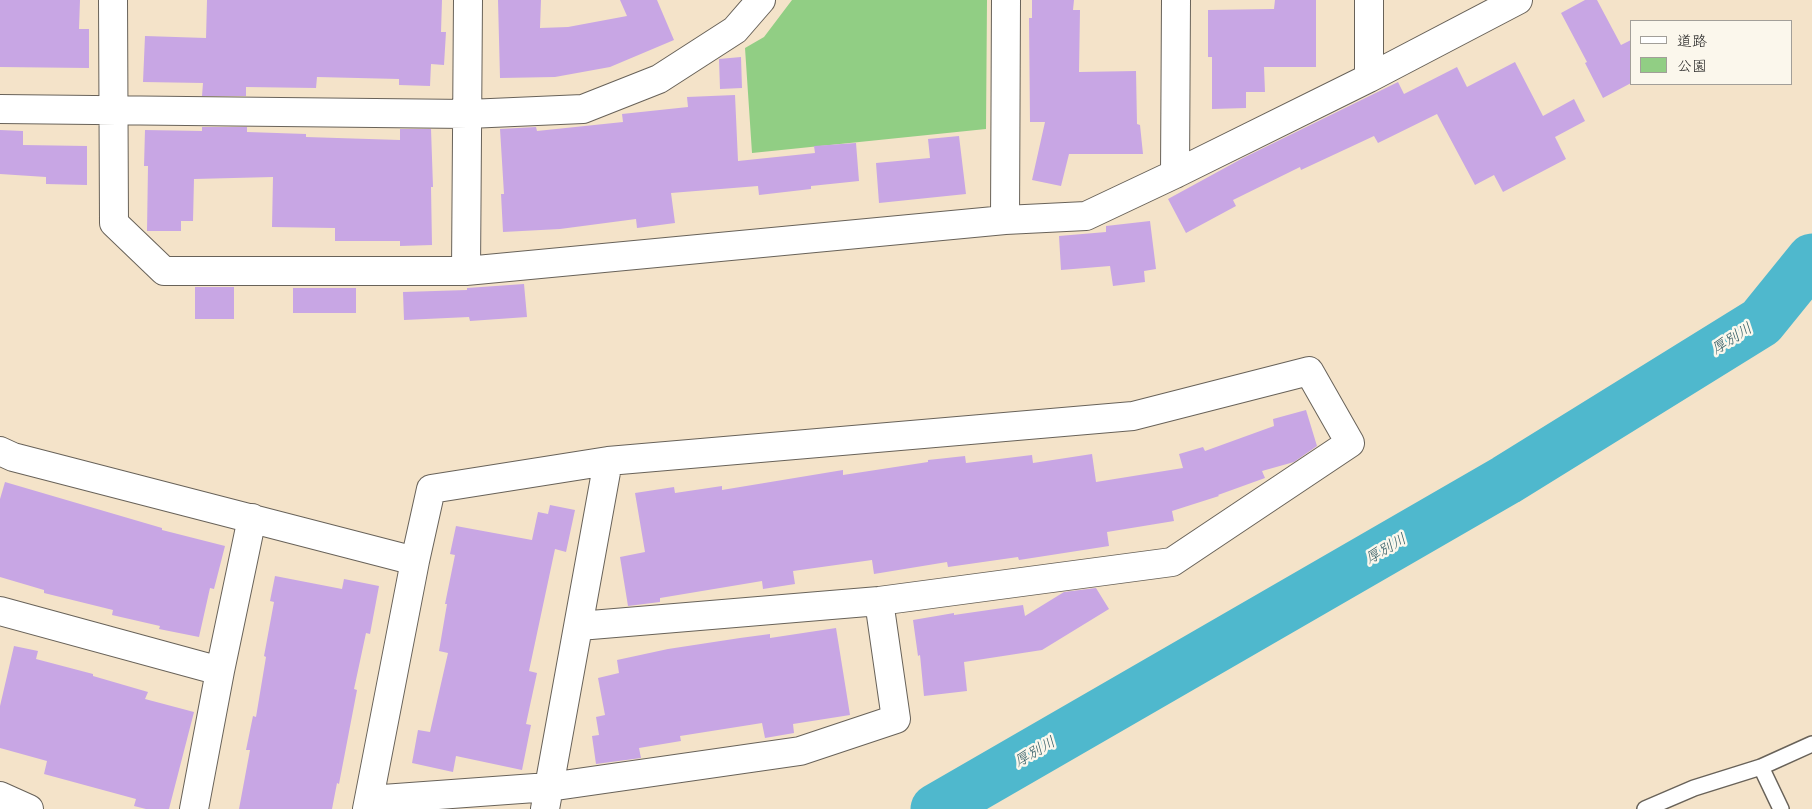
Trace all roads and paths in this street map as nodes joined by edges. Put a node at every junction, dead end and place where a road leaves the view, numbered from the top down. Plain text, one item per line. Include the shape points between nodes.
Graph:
1 (113, 0) edge
2 (468, 0) edge
3 (761, 0) edge
4 (1006, 0) edge
5 (1176, 0) edge
6 (1369, 0) edge
7 (1518, 0) edge
8 (1369, 78) junction
9 (0, 109) edge
10 (114, 110) junction
11 (468, 114) junction
12 (1175, 174) junction
13 (1005, 220) junction
14 (466, 272) junction
15 (0, 452) edge
16 (608, 461) junction
17 (252, 518) junction
18 (415, 561) junction
19 (879, 601) junction
20 (0, 611) edge
21 (579, 626) junction
22 (220, 671) junction
23 (1812, 744) edge
24 (1761, 767) junction
25 (0, 796) edge
26 (547, 798) edge
27 (368, 805) edge
28 (29, 809) edge
29 (194, 809) edge
30 (1645, 809) edge
31 (1781, 809) edge

1 - 10 street
2 - 11 street
3 - 11 street via 735,30 659,79 583,109
4 - 13 street
5 - 12 street
6 - 8 street
7 - 8 street
8 - 12 street
9 - 10 street
10 - 11 street
10 - 14 street via 114,223 164,272
11 - 14 street
12 - 13 street via 1086,216
13 - 14 street
15 - 17 street
16 - 18 street via 430,489
16 - 19 street via 1133,416 1309,371 1350,443 1172,562
16 - 21 street
17 - 18 street
17 - 22 street
18 - 27 street
19 - 21 street
19 - 26 street via 896,720 800,751
20 - 22 street
21 - 26 street
22 - 29 street
23 - 24 lane
24 - 30 lane via 1694,788
24 - 31 lane
25 - 28 street
26 - 27 street

